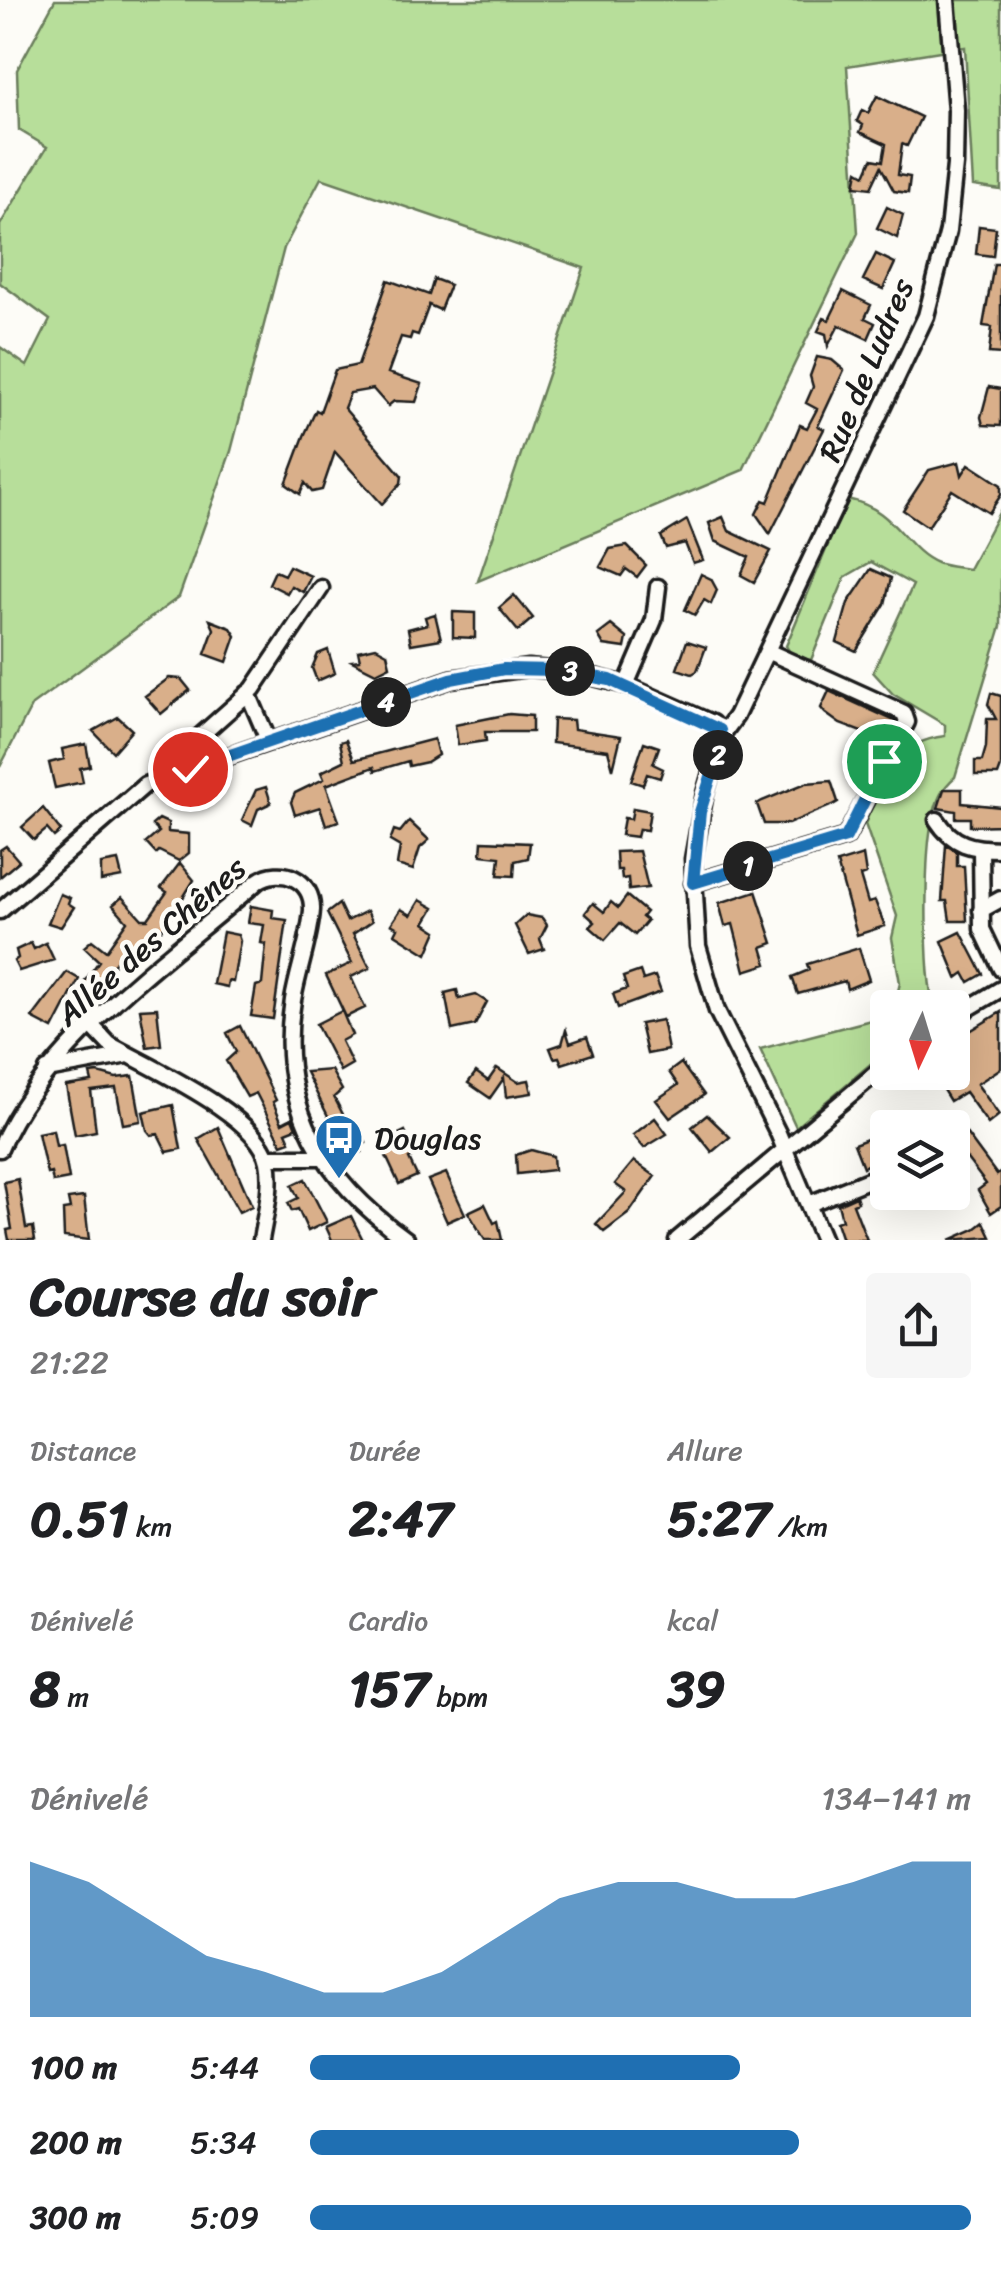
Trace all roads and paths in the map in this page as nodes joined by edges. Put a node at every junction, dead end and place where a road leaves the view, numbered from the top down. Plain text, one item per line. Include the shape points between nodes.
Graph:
1 (947, 0) edge
2 (658, 587) dead end
3 (321, 588) dead end
4 (767, 651) junction
5 (626, 685) junction
6 (248, 693) junction
7 (722, 735) junction
8 (269, 742) junction
9 (162, 778) junction
10 (937, 820) dead end
11 (981, 849) junction
12 (1001, 849) edge
13 (693, 883) junction
14 (1001, 900) edge
15 (981, 910) junction
16 (0, 911) edge
17 (1001, 969) edge
18 (1001, 989) edge
19 (970, 1007) edge
20 (92, 1026) junction
21 (128, 1055) junction
22 (47, 1070) junction
23 (870, 1078) edge
24 (784, 1148) junction
25 (0, 1149) edge
26 (267, 1156) junction
27 (320, 1157) junction
28 (870, 1179) edge
29 (808, 1204) junction
30 (262, 1240) edge
31 (407, 1240) edge
32 (677, 1240) edge
33 (823, 1240) edge

1 - 4 street, Rue de Ludres via 955,166 948,232 926,316
2 - 5 street via 654,620
3 - 6 street
4 - 7 street, Rue de Ludres
4 - 13 street via 904,713 907,722 846,837
5 - 7 street via 716,726
5 - 8 street via 556,670 490,671
6 - 8 street
6 - 9 street
7 - 13 street, Rue de Ludres via 700,812
8 - 9 street
9 - 16 street via 134,794
10 - 11 street via 951,838
11 - 12 street
11 - 15 street
13 - 24 street, Rue de Ludres via 710,993
14 - 15 street
15 - 17 street via 984,936
18 - 19 street
20 - 21 street
20 - 22 street, Allée des Chênes
20 - 27 street, Allée des Chênes via 258,881 272,874 293,877 310,899 290,1057
21 - 22 street
21 - 26 street via 237,1119
22 - 25 street, Allée des Chênes
23 - 24 street
24 - 29 street, Rue de Ludres
24 - 32 street
26 - 27 street
26 - 30 street
27 - 31 street via 351,1194
28 - 29 street
29 - 33 street, Rue de Ludres

